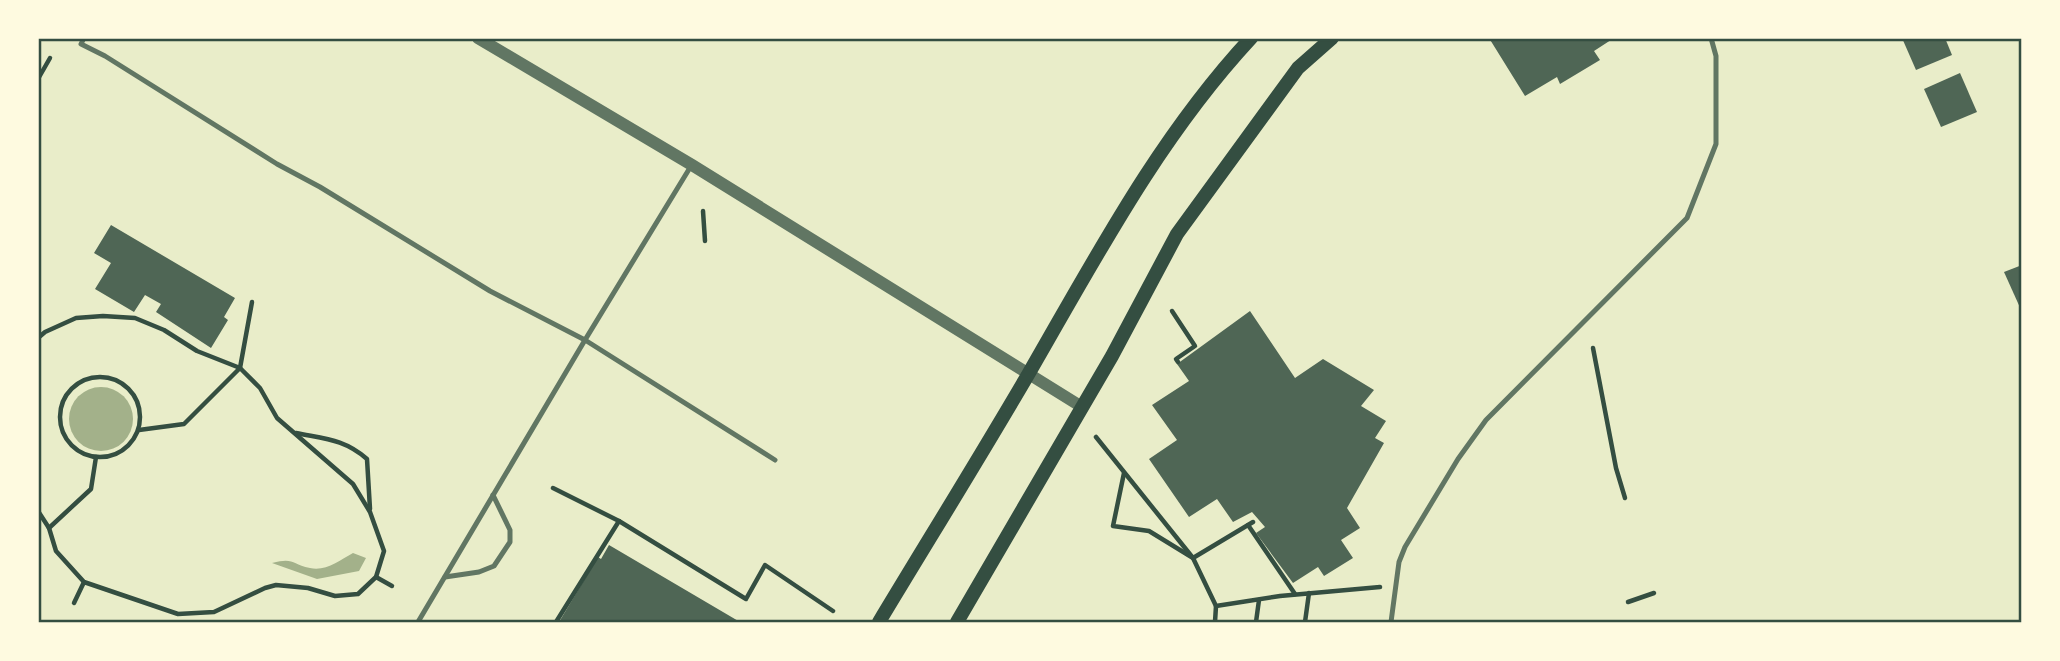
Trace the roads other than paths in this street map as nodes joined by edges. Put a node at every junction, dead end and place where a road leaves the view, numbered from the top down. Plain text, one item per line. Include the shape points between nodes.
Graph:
1 (84, 38) edge
2 (478, 38) edge
3 (1251, 38) edge
4 (1332, 38) edge
5 (1711, 38) edge
6 (692, 165) junction
7 (585, 340) junction
8 (1028, 373) junction
9 (1083, 407) junction
10 (775, 460) dead end
11 (494, 495) junction
12 (445, 577) junction
13 (418, 622) edge
14 (879, 622) edge
15 (957, 622) edge
16 (1391, 622) edge

1 - 7 lane via 81,44 276,164 490,291
2 - 6 street
3 - 8 main road via 1220,71 1122,210
4 - 9 main road via 1298,68 1177,234
5 - 16 lane via 1716,56 1716,144 1687,218 1486,420 1405,547
6 - 7 lane
6 - 8 street
7 - 10 lane
7 - 11 lane
8 - 9 street
8 - 14 main road
9 - 15 main road
11 - 12 lane
11 - 12 lane via 510,530 510,542 494,566
12 - 13 lane

